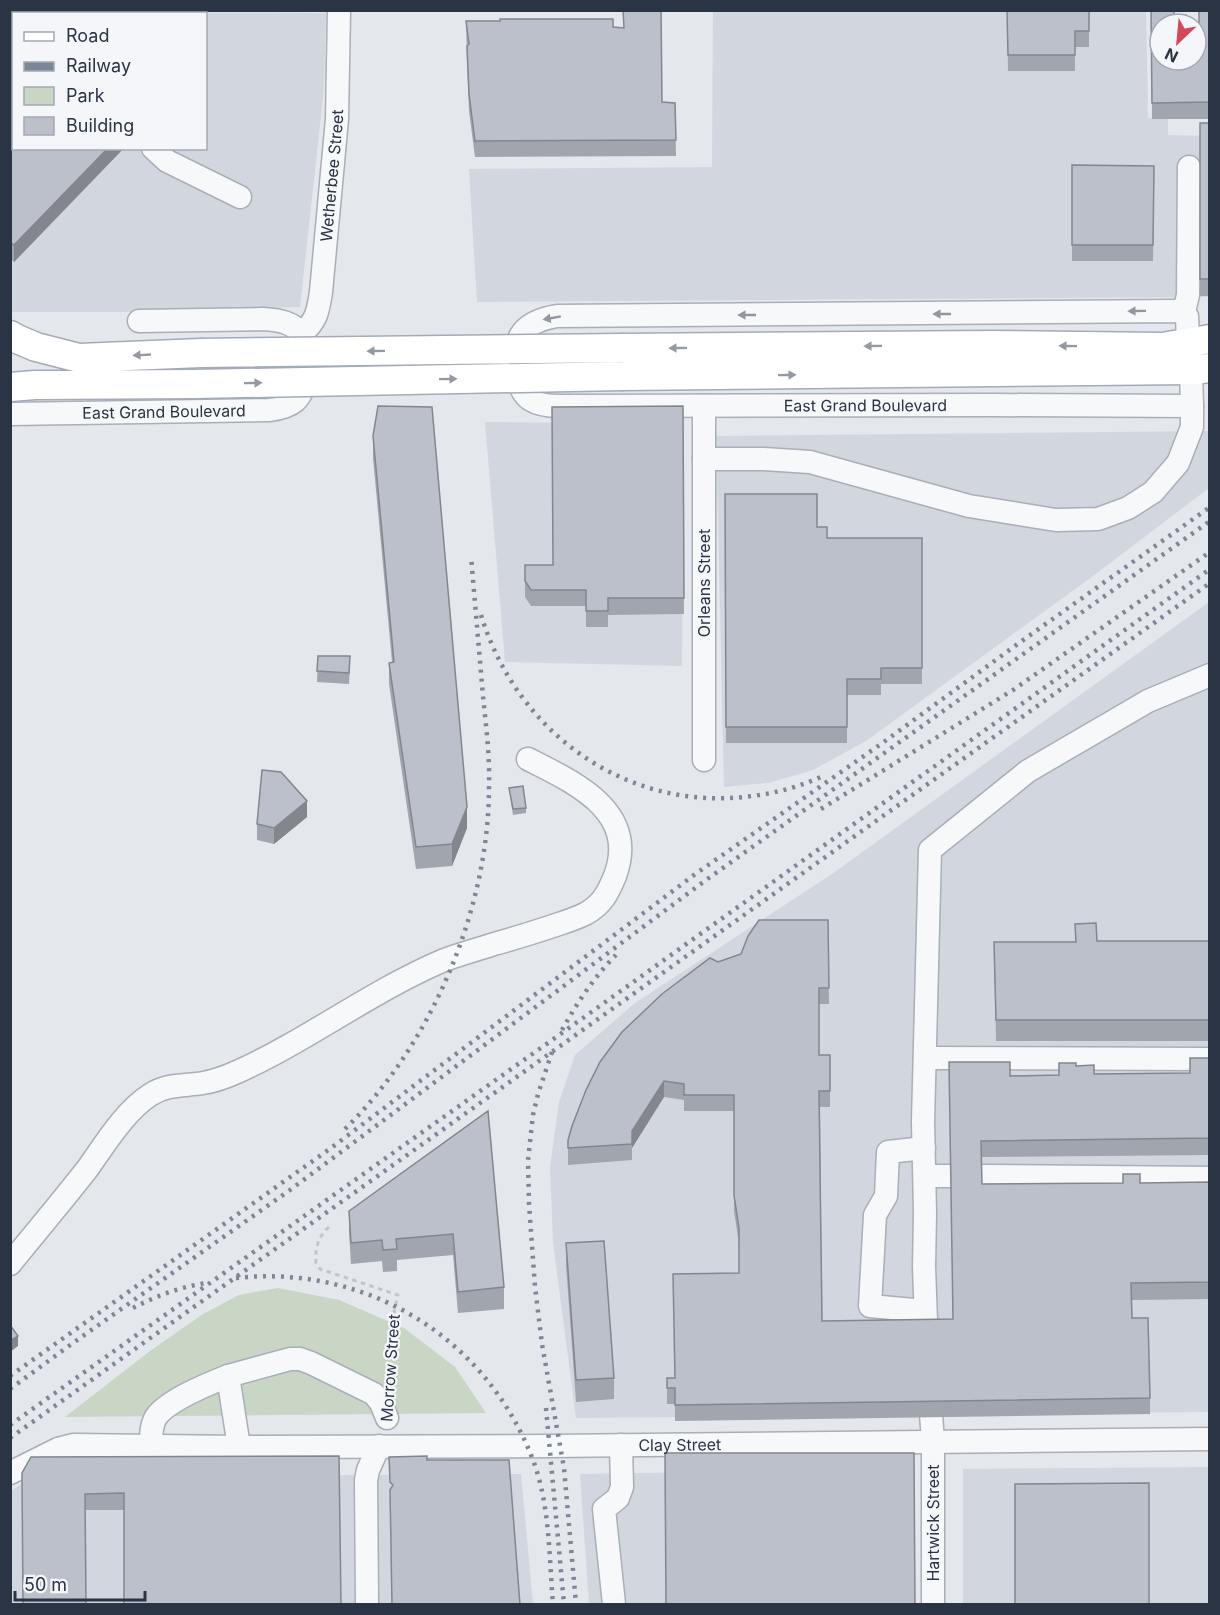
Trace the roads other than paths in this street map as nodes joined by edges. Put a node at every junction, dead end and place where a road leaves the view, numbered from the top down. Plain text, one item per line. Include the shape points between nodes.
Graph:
1 (339, 10) edge
2 (155, 150) edge
3 (1189, 167) dead end
4 (240, 197) dead end
5 (1184, 312) junction
6 (993, 313) junction
7 (139, 321) dead end
8 (301, 334) junction
9 (10, 335) edge
10 (1200, 355) edge
11 (10, 357) edge
12 (79, 358) junction
13 (993, 359) junction
14 (19, 385) edge
15 (993, 405) junction
16 (704, 406) junction
17 (1192, 406) junction
18 (10, 414) edge
19 (10, 422) edge
20 (59, 423) dead end
21 (704, 459) junction
22 (1209, 675) edge
23 (528, 759) dead end
24 (704, 760) dead end
25 (925, 1058) junction
26 (1209, 1059) edge
27 (924, 1148) junction
28 (925, 1176) junction
29 (951, 1176) edge
30 (982, 1176) edge
31 (1209, 1178) edge
32 (10, 1264) edge
33 (925, 1311) junction
34 (228, 1377) junction
35 (387, 1418) road end
36 (1209, 1439) edge
37 (933, 1441) junction
38 (151, 1445) junction
39 (621, 1445) junction
40 (379, 1446) junction
41 (239, 1447) junction
42 (10, 1473) edge
43 (367, 1605) edge
44 (614, 1605) edge
45 (933, 1605) edge

1 - 8 street, Wetherbee Street via 337,119 321,292 317,315
2 - 4 street via 167,161
3 - 5 street via 1188,295
5 -> 6 street, East Grand Boulevard
5 - 10 street
6 - 13 street
6 -> 16 street, East Grand Boulevard via 557,316 534,323 519,338 518,382 525,395 536,403
7 - 8 street via 274,320 291,325
8 - 18 street, East Grand Boulevard via 308,355 304,387 294,403 278,410
9 - 12 main road, East Grand Boulevard via 36,347
10 - 13 main road, East Grand Boulevard
10 - 17 street
11 - 12 main road
13 -> 12 main road, East Grand Boulevard, bridge via 623,348
14 -> 13 main road, East Grand Boulevard, bridge via 623,376
13 - 15 street
15 - 16 street, East Grand Boulevard
15 - 17 street, East Grand Boulevard
16 - 21 street, Orleans Street
17 - 21 street via 1192,427 1178,463 1153,492 1128,508 1098,519 1056,520 969,506 810,462
19 - 20 street, East Grand Boulevard
21 - 24 street, Orleans Street
22 - 25 street, Hartwick Street via 1148,701 1028,771 930,850
23 - 32 street via 566,778 603,805 614,820 621,853 604,899 596,907 530,934 441,961 235,1073 202,1083 167,1087 149,1095 123,1121
25 - 26 street
25 - 27 street, Hartwick Street
27 - 28 street, Hartwick Street
27 - 33 street via 888,1152 886,1196 875,1215 870,1306
28 - 29 street
28 - 33 street, Hartwick Street
30 - 31 street
33 - 37 street, Hartwick Street
34 - 35 street via 300,1359 374,1394
34 - 38 street via 201,1386 161,1411 151,1431
34 - 41 street
36 - 37 street, Clay Street
37 - 39 street, Clay Street
37 - 45 street, Hartwick Street
38 - 41 street, Clay Street
38 - 42 street, Clay Street via 74,1445
39 - 40 street, Clay Street
39 - 44 street via 622,1487 618,1498 604,1509
40 - 41 street, Clay Street
40 - 43 street via 366,1480

